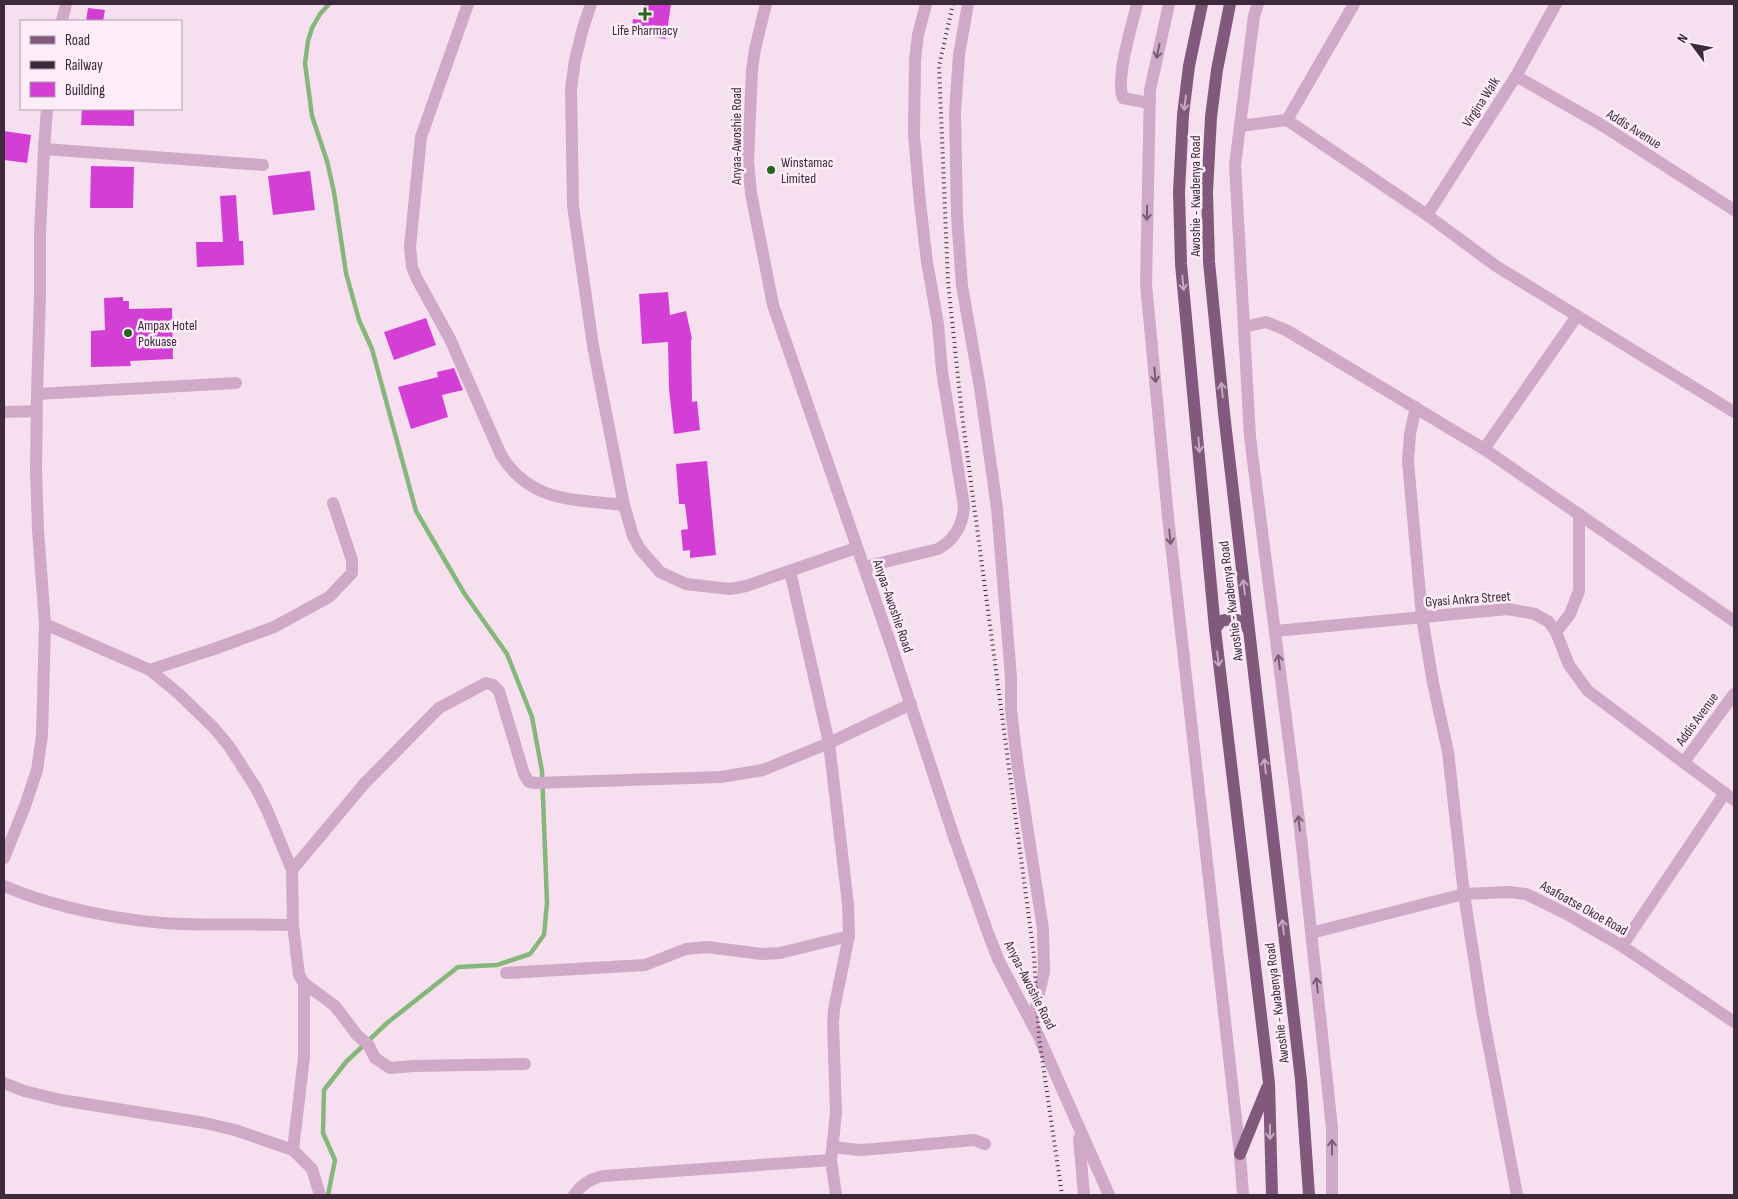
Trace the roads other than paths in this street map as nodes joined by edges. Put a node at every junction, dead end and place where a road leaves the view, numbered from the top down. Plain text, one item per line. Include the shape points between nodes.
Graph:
1 (66, 4) edge
2 (468, 4) edge
3 (591, 4) edge
4 (766, 4) edge
5 (926, 4) edge
6 (968, 4) edge
7 (1137, 4) edge
8 (1168, 4) edge
9 (1202, 4) edge
10 (1230, 4) edge
11 (1258, 4) edge
12 (1354, 4) edge
13 (1556, 4) edge
14 (62, 20) edge
15 (1516, 76) junction
16 (1149, 103) junction
17 (47, 110) edge
18 (1287, 120) junction
19 (1240, 126) junction
20 (44, 149) junction
21 (263, 165) dead end
22 (1734, 210) edge
23 (1427, 215) junction
24 (1577, 316) junction
25 (1244, 327) junction
26 (236, 383) dead end
27 (37, 394) junction
28 (1416, 407) junction
29 (37, 411) junction
30 (4, 412) edge
31 (1734, 412) edge
32 (1484, 449) junction
33 (333, 503) dead end
34 (624, 505) junction
35 (1579, 514) junction
36 (856, 548) junction
37 (864, 567) junction
38 (790, 570) junction
39 (1422, 617) junction
40 (1734, 621) edge
41 (45, 624) junction
42 (1215, 629) junction
43 (1249, 630) junction
44 (1275, 631) junction
45 (1556, 632) junction
46 (150, 670) junction
47 (1734, 694) edge
48 (911, 704) junction
49 (829, 743) junction
50 (1684, 762) junction
51 (1730, 796) edge
52 (4, 858) edge
53 (292, 870) junction
54 (4, 886) edge
55 (1464, 894) junction
56 (293, 925) junction
57 (1311, 933) junction
58 (850, 936) junction
59 (1622, 946) junction
60 (506, 973) dead end
61 (304, 984) junction
62 (1734, 1022) edge
63 (1032, 1023) junction
64 (525, 1064) dead end
65 (4, 1083) edge
66 (1269, 1083) junction
67 (1078, 1128) junction
68 (984, 1144) dead end
69 (293, 1150) junction
70 (832, 1154) junction
71 (1240, 1154) junction
72 (1102, 1179) junction
73 (320, 1195) edge
74 (574, 1195) edge
75 (836, 1195) edge
76 (1084, 1195) edge
77 (1101, 1195) edge
78 (1109, 1195) edge
79 (1243, 1195) edge
80 (1272, 1195) edge
81 (1309, 1195) edge
82 (1332, 1195) edge
83 (1517, 1195) edge

1 - 14 street
2 - 34 street via 421,137 410,247 412,267 450,339 509,469 528,485 556,498
3 - 34 street via 575,60 571,89 573,206 593,346
4 - 36 street, Anyaa-Awoshie Road via 752,70 748,161 751,193 773,305
5 - 37 street via 915,60 914,135 927,262 964,515 955,534 938,549
6 - 63 street via 959,55 955,112 957,216 962,286 997,508 1017,762 1043,929 1044,972
7 - 16 street via 1120,92 1123,98
8 -> 16 street
9 -> 42 main road, Awoshie - Kwabenya Road via 1183,115 1180,210 1182,273
43 -> 10 main road, Awoshie - Kwabenya Road via 1209,262 1207,192 1211,117
11 - 19 street
12 - 18 street
13 - 15 street, Virgina Walk
15 - 22 street, Addis Avenue via 1600,124
15 - 23 street, Virgina Walk
16 -> 71 street via 1146,284 1168,517
17 - 20 street
18 - 19 street
18 - 23 street
19 - 25 street via 1235,165
20 - 21 street
20 - 27 street
23 - 24 street via 1496,266
24 - 31 street
24 - 32 street
25 - 28 street via 1266,322 1286,330
25 - 44 street via 1250,437
26 - 27 street
27 - 29 street
28 - 32 street
28 - 39 street via 1408,462
29 - 30 street
29 - 41 street via 38,521
32 - 35 street
33 - 46 street via 352,560 352,573 329,597 274,627
34 - 38 street via 640,549 660,572 672,579 686,584 730,588 746,586
35 - 40 street
35 - 45 street via 1579,591 1570,614
36 - 37 street, Anyaa-Awoshie Road
36 - 38 street
37 - 48 street, Anyaa-Awoshie Road
38 - 49 street
39 - 44 street, Gyasi Ankra Street
39 - 45 street, Gyasi Ankra Street via 1508,609 1535,614
39 - 55 street via 1448,752
41 - 46 street
41 - 52 street via 42,735 37,770
42 - 43 main road via 1220,621 1236,618
42 -> 66 main road, Awoshie - Kwabenya Road
81 -> 43 main road, Awoshie - Kwabenya Road via 1301,1080
57 -> 44 street
45 - 50 street, Gyasi Ankra Street via 1569,665 1588,691
46 - 53 street via 179,694 229,746 268,810
47 - 50 street, Addis Avenue
48 - 49 street
48 - 63 street, Anyaa-Awoshie Road via 988,933
49 - 53 street via 763,770 737,775 529,782 499,692 486,683 440,708 364,784
49 - 58 street
50 - 51 street, Gyasi Ankra Street
51 - 59 street
53 - 56 street
54 - 56 street via 29,897 115,917 180,924
55 - 57 street, Asafoatse Okoe Road
55 - 59 street, Asafoatse Okoe Road via 1526,894
55 - 83 street
56 - 61 street via 299,975
82 -> 57 street via 1332,1128
58 - 60 street via 780,953 707,947 686,950 645,965
58 - 70 street via 834,1009 836,1113
59 - 62 street, Asafoatse Okoe Road
61 - 64 street via 335,1006 376,1058 390,1068
61 - 69 street via 304,1057
63 - 67 street, Anyaa-Awoshie Road
65 - 69 street via 61,1100 235,1130
66 - 71 main road
66 -> 80 main road, Awoshie - Kwabenya Road
67 - 72 street, Anyaa-Awoshie Road
67 - 76 street
68 - 70 street via 974,1140
69 - 73 street via 312,1169
70 - 74 street via 603,1176 591,1179
70 - 75 street
71 - 79 street
72 - 77 street
72 - 78 street, Anyaa-Awoshie Road

